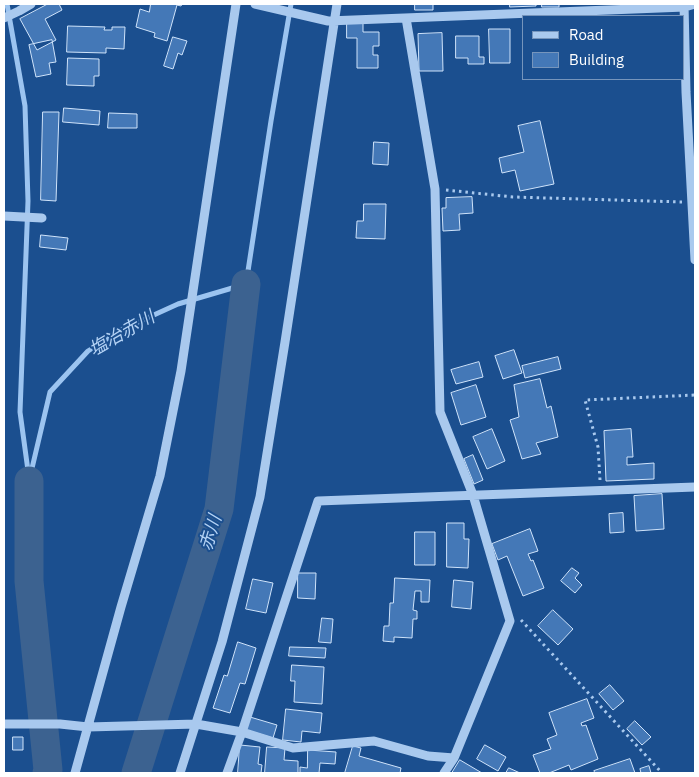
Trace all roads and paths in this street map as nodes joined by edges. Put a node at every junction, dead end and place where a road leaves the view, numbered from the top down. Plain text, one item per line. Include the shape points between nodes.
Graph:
1 (31, 4) edge
2 (236, 4) edge
3 (255, 4) edge
4 (338, 4) edge
5 (695, 4) edge
6 (684, 5) edge
7 (4, 18) edge
8 (406, 18) junction
9 (335, 21) junction
10 (436, 189) junction
11 (692, 202) junction
12 (4, 216) edge
13 (42, 218) dead end
14 (694, 225) edge
15 (695, 260) edge
16 (695, 395) edge
17 (695, 487) edge
18 (600, 490) junction
19 (473, 495) junction
20 (510, 621) junction
21 (4, 724) edge
22 (196, 724) junction
23 (88, 727) junction
24 (242, 732) junction
25 (454, 758) junction
26 (75, 773) edge
27 (180, 773) edge
28 (227, 773) edge
29 (444, 773) edge
30 (662, 773) edge

1 - 7 street
2 - 23 street via 181,371 162,467
3 - 9 street
4 - 9 street
5 - 6 street
6 - 8 street
6 - 11 street
8 - 9 street
8 - 10 street
9 - 22 street via 260,498 222,642
10 - 11 path via 513,198
10 - 19 street via 440,412
11 - 14 street
12 - 13 street
14 - 15 street
16 - 18 path via 585,400 598,447
17 - 18 street
18 - 19 street
19 - 20 street
19 - 24 street via 318,500
20 - 25 street
20 - 30 path via 522,620
21 - 23 street
22 - 23 street
22 - 24 street
22 - 27 street
23 - 26 street
24 - 25 street via 292,748 374,741 428,756
24 - 28 street
25 - 29 street

